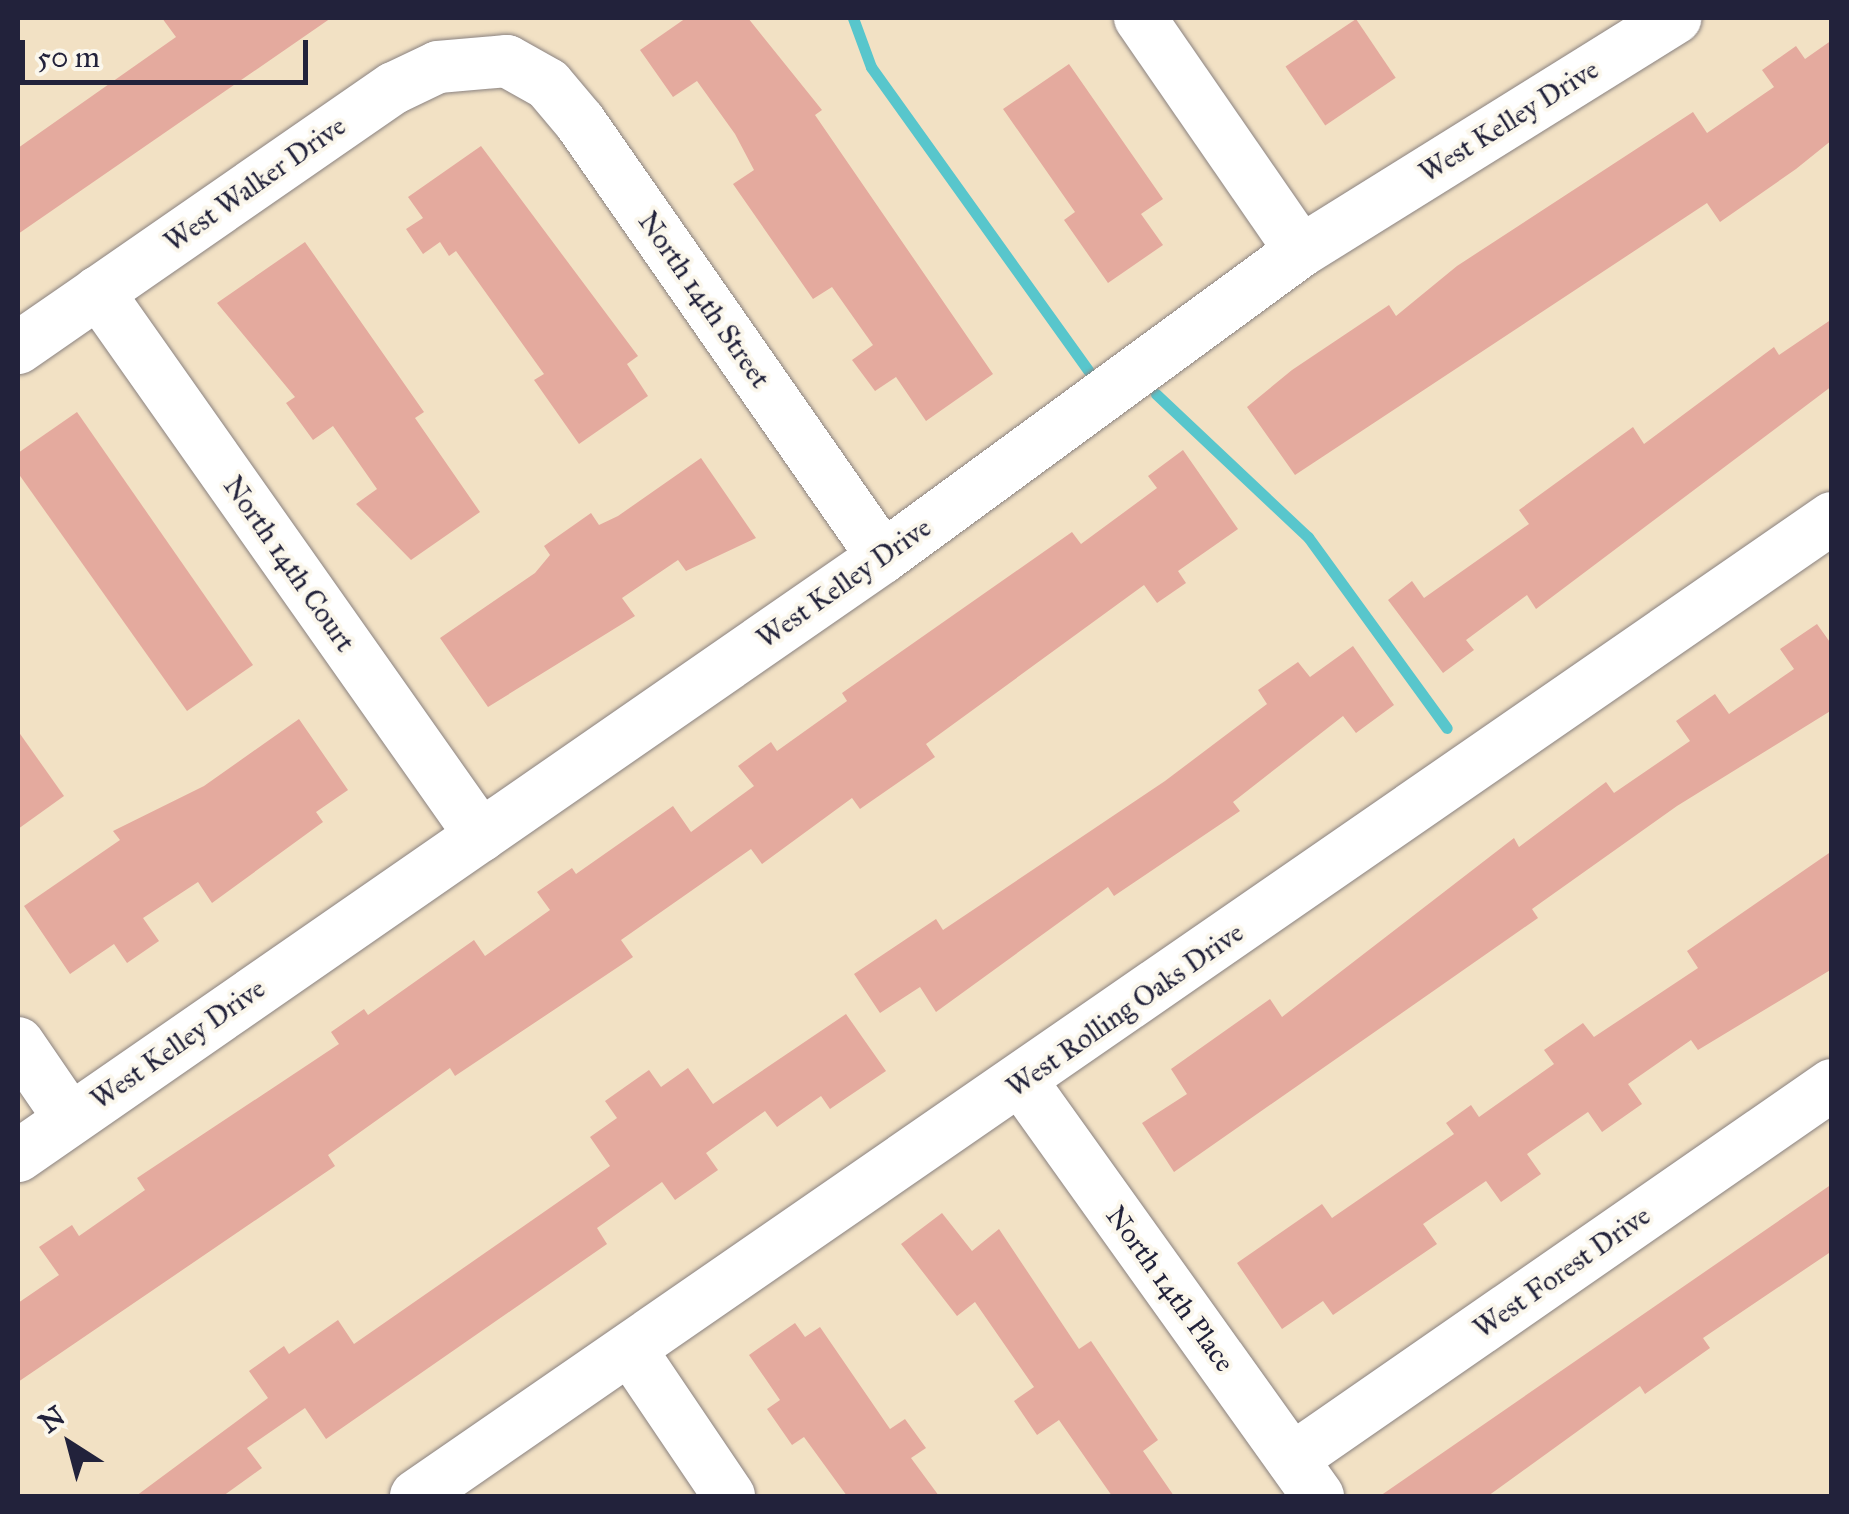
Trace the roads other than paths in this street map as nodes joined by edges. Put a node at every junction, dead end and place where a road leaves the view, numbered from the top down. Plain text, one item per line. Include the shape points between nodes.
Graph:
1 (1140, 18) edge
2 (1675, 18) edge
3 (508, 61) joint
4 (1301, 251) junction
5 (98, 292) junction
6 (18, 348) edge
7 (1832, 518) edge
8 (884, 557) junction
9 (480, 836) junction
10 (18, 1043) edge
11 (1022, 1082) junction
12 (1832, 1085) edge
13 (70, 1119) junction
14 (18, 1156) edge
15 (630, 1349) junction
16 (1305, 1478) edge
17 (416, 1496) edge
18 (729, 1496) edge

1 - 4 street
2 - 4 street, West Kelley Drive
3 - 5 street, West Walker Drive via 438,67 405,81
3 - 8 street, North 14th Street via 548,84 580,122
4 - 8 street, West Kelley Drive
5 - 6 street, West Walker Drive
5 - 9 street, North 14th Court
7 - 11 street, West Rolling Oaks Drive
8 - 9 street, West Kelley Drive
9 - 13 street, West Kelley Drive
10 - 13 street
11 - 15 street, West Rolling Oaks Drive
11 - 16 street, North 14th Place
12 - 16 street, West Forest Drive
13 - 14 street, West Kelley Drive
15 - 17 street, West Rolling Oaks Drive
15 - 18 street

